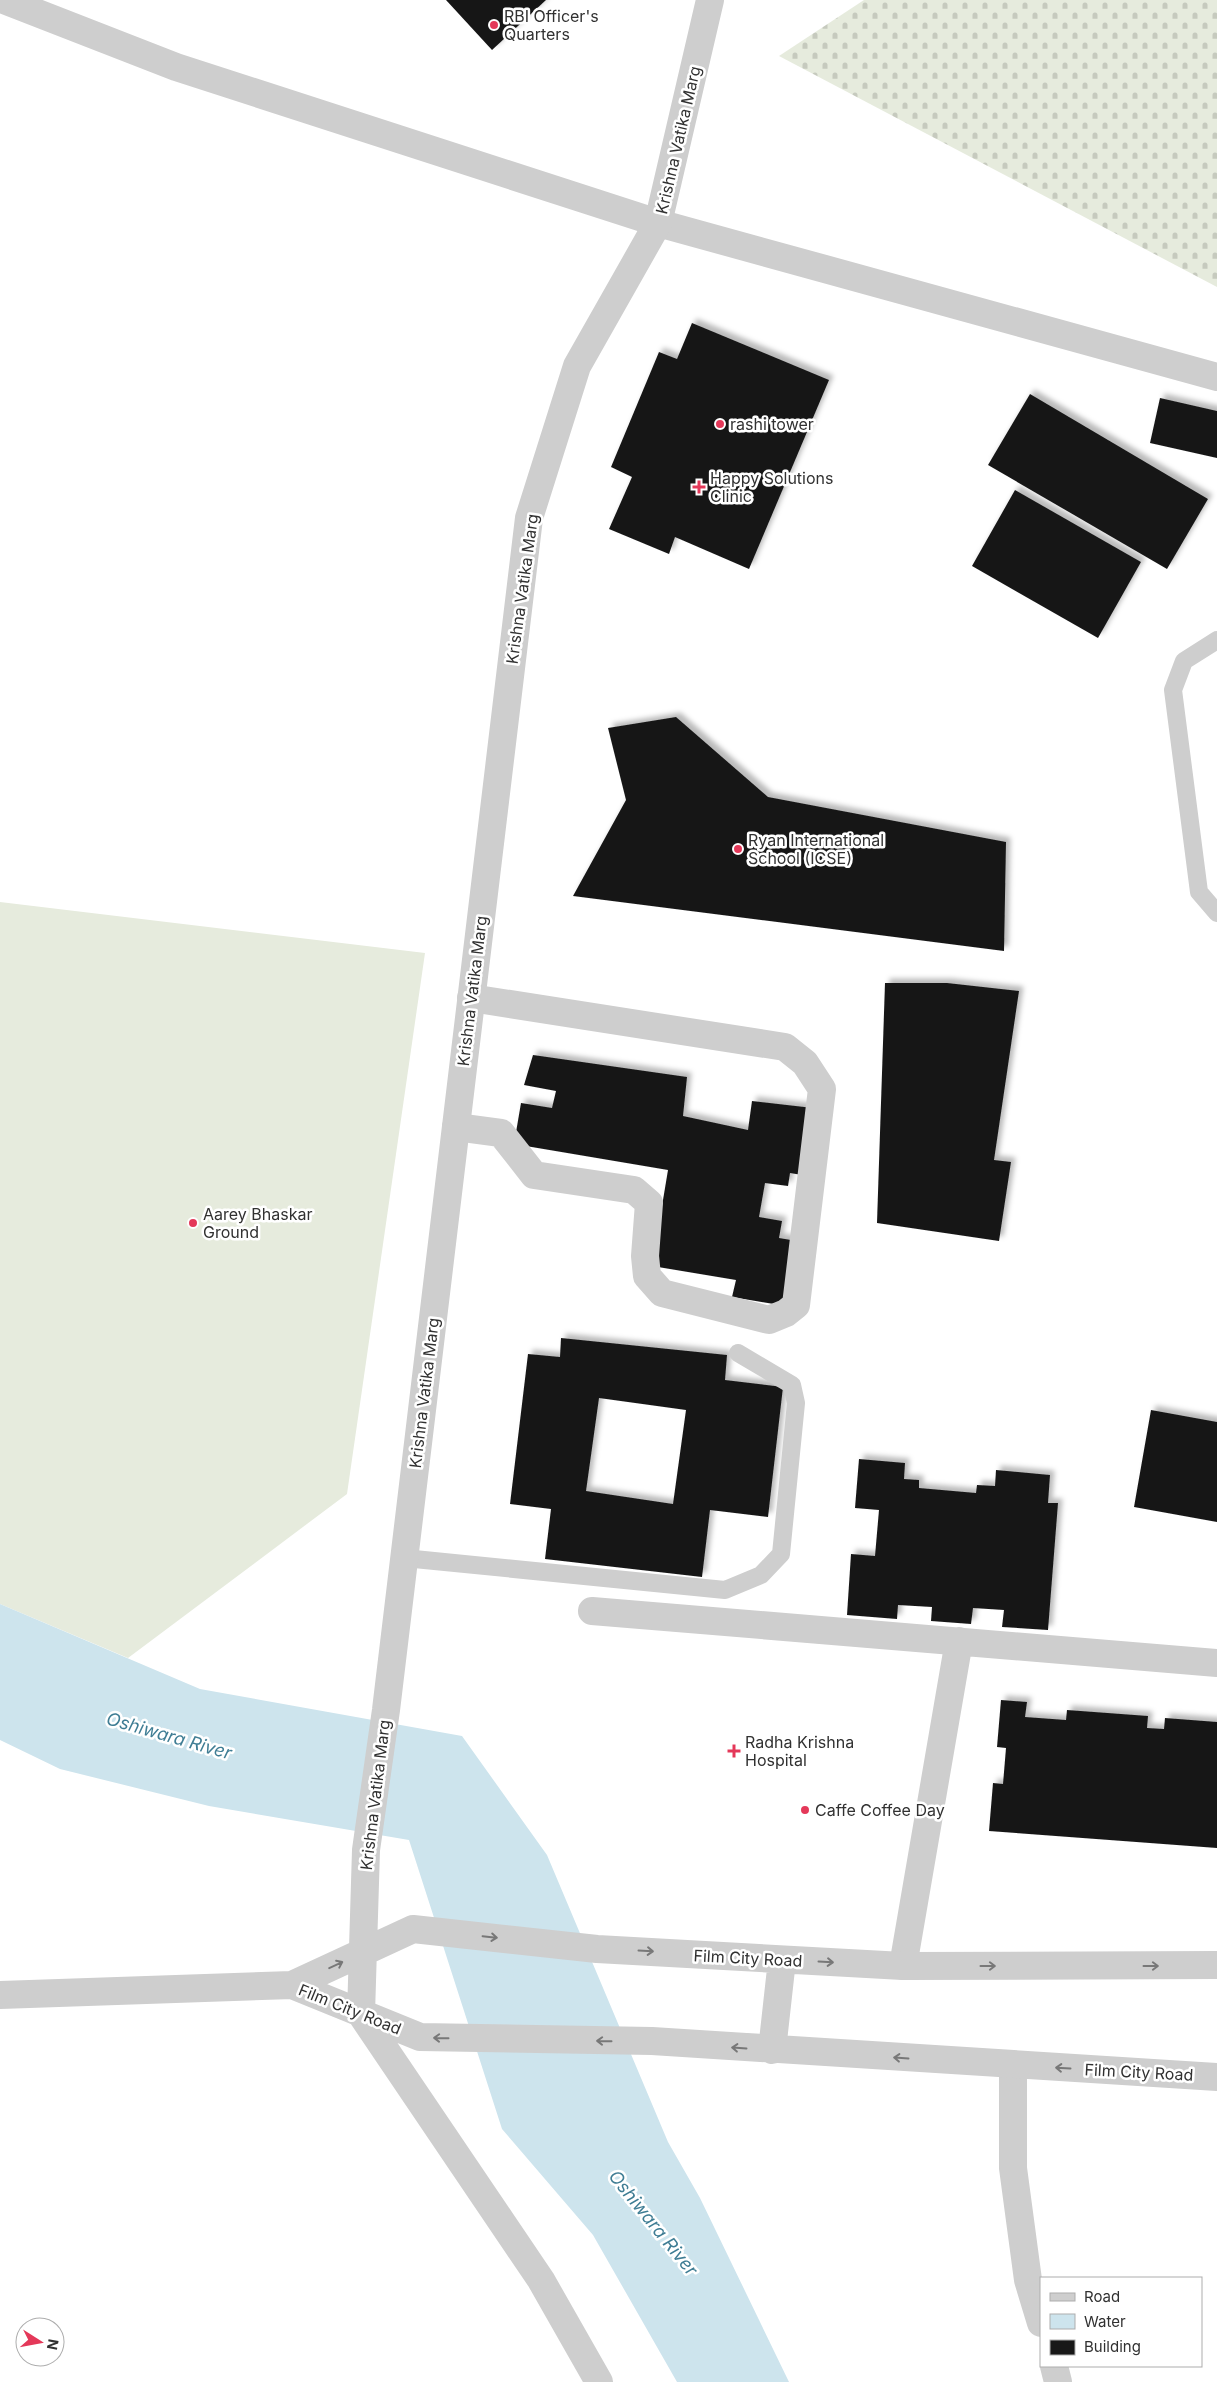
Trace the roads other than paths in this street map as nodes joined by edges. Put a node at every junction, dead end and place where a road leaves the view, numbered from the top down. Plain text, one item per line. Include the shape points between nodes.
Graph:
1 (4, 0) edge
2 (710, 0) edge
3 (49, 8) edge
4 (658, 223) junction
5 (1217, 377) edge
6 (1217, 640) edge
7 (1217, 913) edge
8 (471, 998) junction
9 (456, 1127) junction
10 (738, 1353) dead end
11 (404, 1558) junction
12 (592, 1611) dead end
13 (959, 1641) junction
14 (1217, 1663) edge
15 (363, 1952) junction
16 (782, 1960) junction
17 (903, 1966) junction
18 (1217, 1966) edge
19 (292, 1986) junction
20 (0, 1995) edge
21 (361, 2014) junction
22 (772, 2050) junction
23 (1013, 2065) junction
24 (1217, 2077) edge
25 (1040, 2320) edge
26 (1054, 2367) edge
27 (599, 2382) edge
28 (1058, 2382) edge

1 - 3 street
2 - 4 street, Krishna Vatika Marg
3 - 4 street via 176,68
4 - 5 street
4 - 8 street, Krishna Vatika Marg via 577,366 529,518
6 - 7 lane via 1184,661 1173,690 1199,892
8 - 9 street, Krishna Vatika Marg
8 - 9 street via 785,1047 805,1063 822,1089 796,1305 769,1320 662,1294 646,1276 649,1203 634,1190 534,1175 501,1133
9 - 11 street, Krishna Vatika Marg
10 - 11 lane via 792,1385 796,1403 781,1554 761,1575 725,1590
11 - 15 street, Krishna Vatika Marg via 366,1850
12 - 13 street
13 - 14 street
13 - 17 street
15 -> 16 street, Film City Road via 412,1929 597,1948
19 -> 15 street, Film City Road
15 - 21 street, Krishna Vatika Marg
16 -> 17 street, Film City Road
16 - 22 street
17 -> 18 street, Film City Road
19 - 20 street, Film City Road
19 - 21 street, Film City Road
22 -> 21 street, Film City Road via 652,2042 420,2037
21 - 27 street via 541,2280
23 -> 22 street, Film City Road
24 -> 23 street, Film City Road
23 - 25 street via 1013,2168 1028,2280
26 - 28 street

